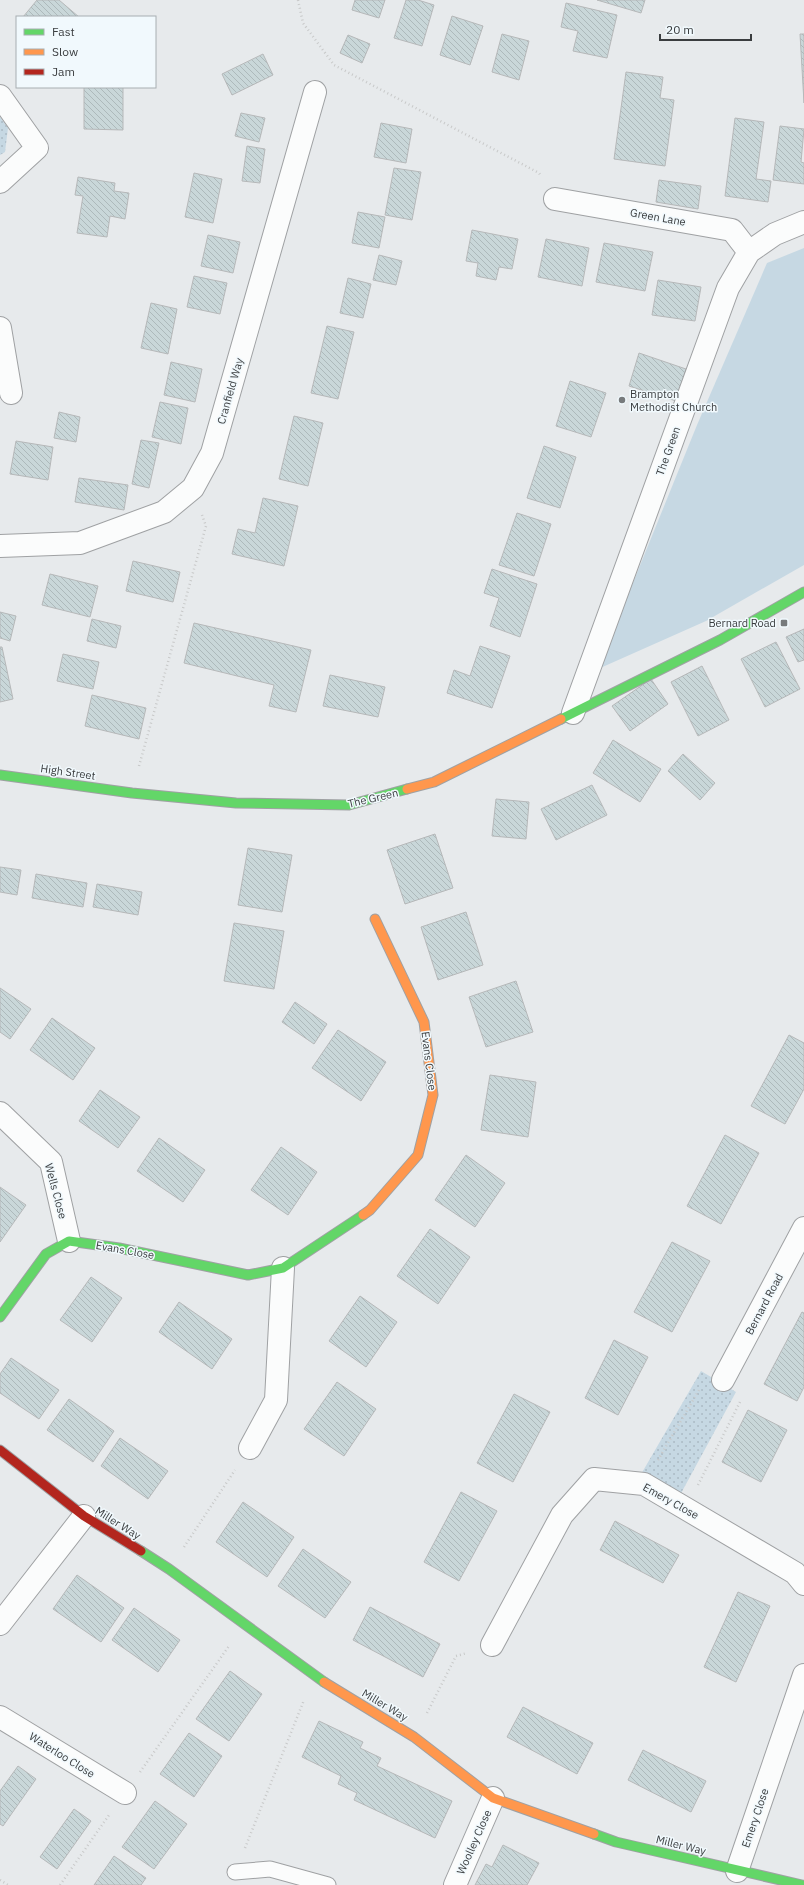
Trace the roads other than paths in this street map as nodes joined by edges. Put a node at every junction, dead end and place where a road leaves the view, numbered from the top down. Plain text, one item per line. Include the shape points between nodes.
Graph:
1 (315, 92) dead end
2 (0, 96) edge
3 (0, 182) edge
4 (556, 199) road end
5 (804, 222) edge
6 (749, 252) junction
7 (0, 328) edge
8 (11, 393) dead end
9 (0, 546) edge
10 (804, 592) edge
11 (572, 713) junction
12 (0, 775) edge
13 (132, 794) joint
14 (376, 919) dead end
15 (0, 1113) edge
16 (804, 1228) edge
17 (69, 1241) junction
18 (283, 1268) junction
19 (0, 1316) edge
20 (723, 1380) road end
21 (250, 1448) road end
22 (0, 1450) edge
23 (84, 1516) junction
24 (804, 1584) edge
25 (0, 1624) edge
26 (492, 1645) road end
27 (804, 1675) edge
28 (0, 1717) edge
29 (125, 1793) road end
30 (493, 1798) junction
31 (738, 1871) junction
32 (234, 1872) road end
33 (328, 1885) edge
34 (455, 1885) edge
35 (802, 1885) edge

1 - 9 street, Cranfield Way via 212,453 193,488 164,512 80,542
2 - 3 street via 36,148
4 - 6 street, Green Lane via 732,230
5 - 6 street, The Green via 775,234
6 - 11 street, The Green via 728,288
7 - 8 street
10 - 11 street, The Green via 720,640
11 - 13 street, The Green via 434,782 349,805 236,803
12 - 13 street, High Street
14 - 18 street, Evans Close via 424,1022 433,1095 418,1156 370,1210
15 - 17 street, Wells Close via 51,1162
16 - 20 street, Bernard Road
17 - 18 street, Evans Close via 119,1248 248,1275
17 - 19 street via 46,1254
18 - 21 street via 276,1400
22 - 23 street, Miller Way
23 - 25 street
23 - 30 street, Miller Way via 169,1569 314,1676 414,1737
24 - 26 street, Emery Close via 795,1573 644,1484 594,1479 562,1515
27 - 31 street, Emery Close
28 - 29 street, Waterloo Close
30 - 31 street, Miller Way via 616,1842
30 - 34 street, Woolley Close
31 - 35 street, Miller Way
32 - 33 lane via 270,1869

